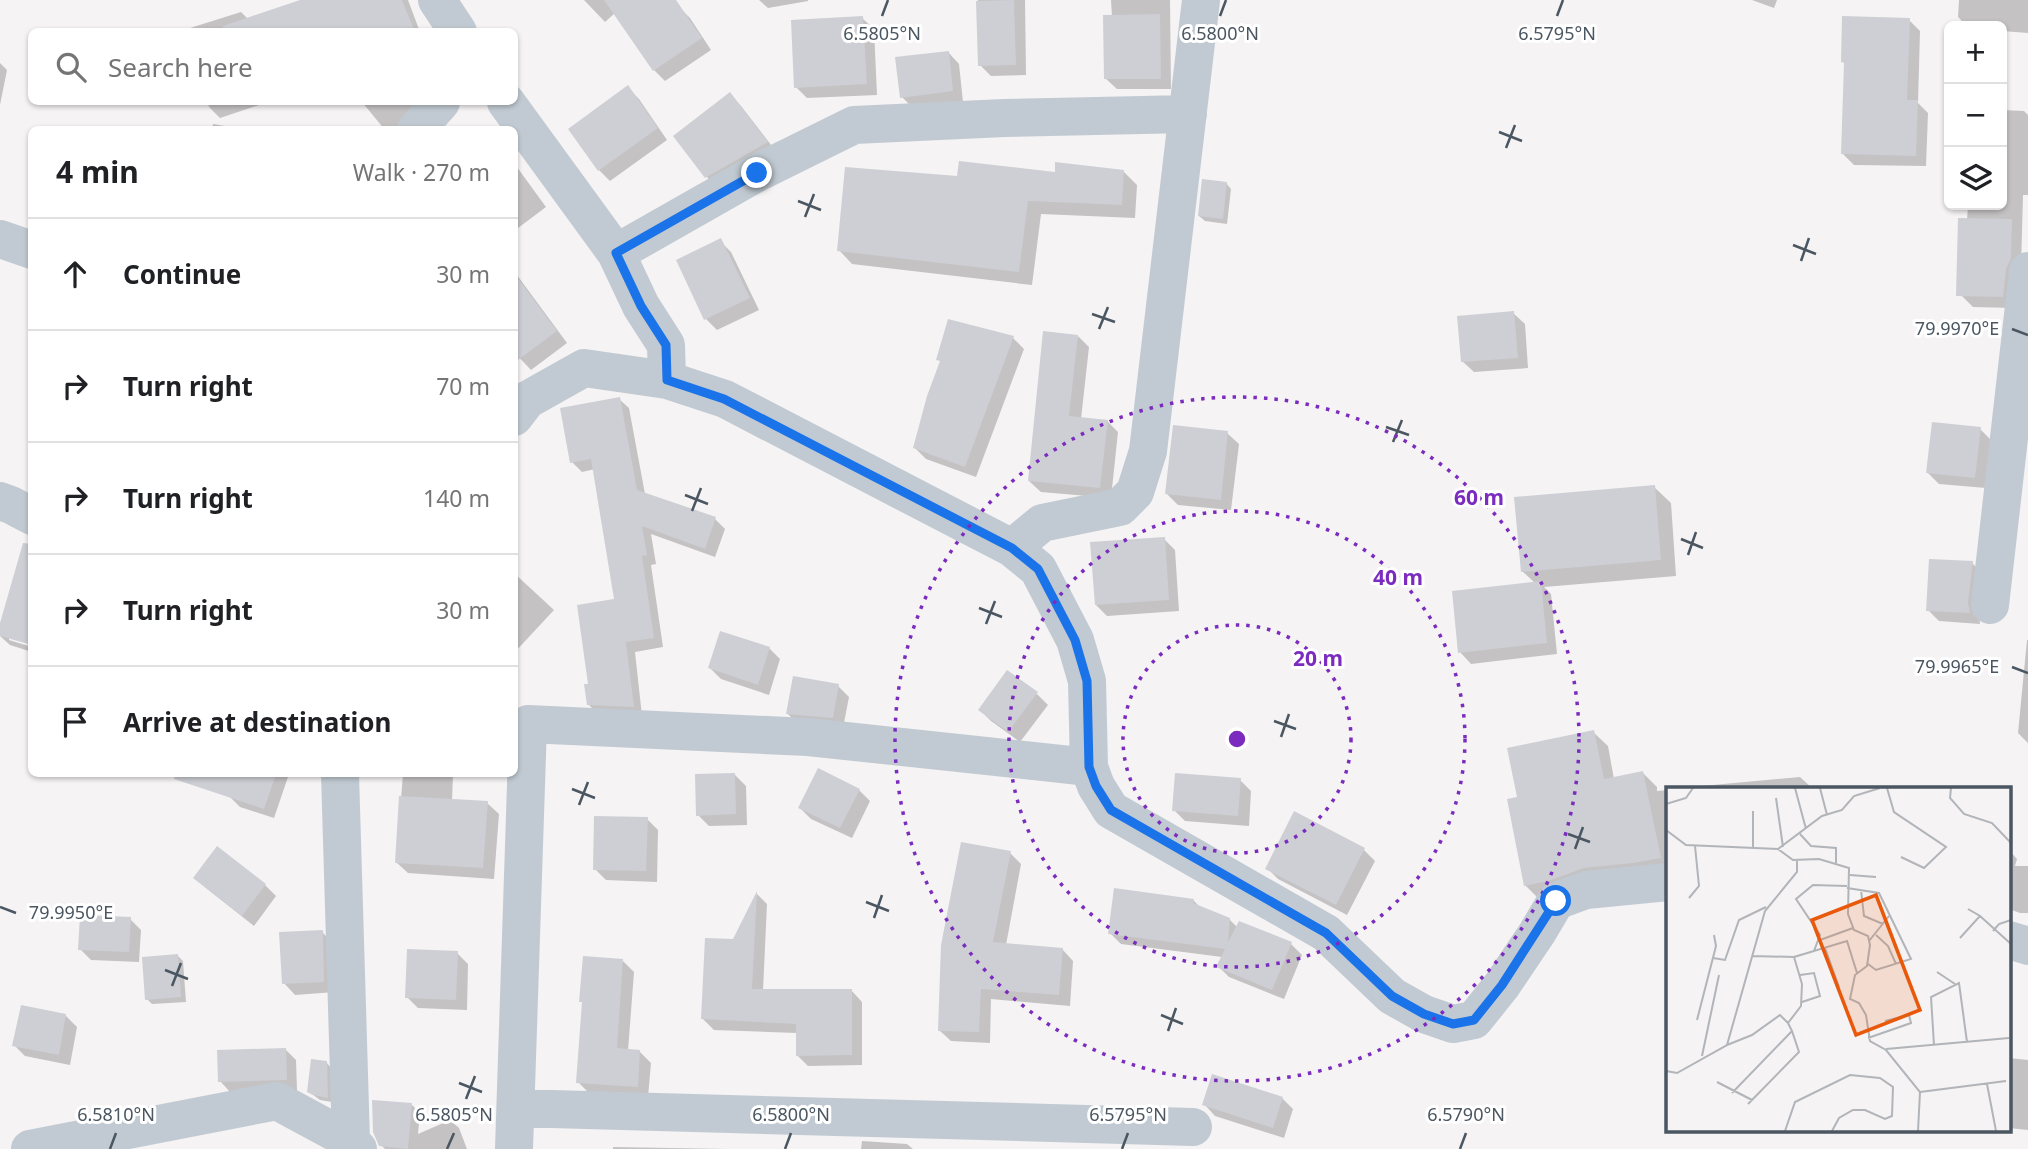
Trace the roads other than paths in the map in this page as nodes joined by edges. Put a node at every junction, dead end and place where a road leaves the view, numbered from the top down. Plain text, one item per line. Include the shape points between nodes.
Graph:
1 (437, 0) edge
2 (1201, 0) edge
3 (455, 28) edge
4 (438, 105) edge
5 (508, 105) edge
6 (1188, 114) junction
7 (420, 126) edge
8 (0, 239) edge
9 (28, 249) edge
10 (616, 253) junction
11 (2028, 271) edge
12 (667, 380) junction
13 (518, 412) edge
14 (0, 501) edge
15 (28, 514) edge
16 (1012, 548) junction
17 (1990, 606) dead end
18 (1089, 767) junction
19 (340, 777) edge
20 (1666, 882) edge
21 (2010, 940) edge
22 (2028, 946) edge
23 (516, 1108) junction
24 (1193, 1127) dead end
25 (355, 1145) edge
26 (30, 1149) edge
27 (514, 1149) edge

1 - 3 street
2 - 6 street
4 - 7 street
5 - 10 street
6 - 10 street via 855,125 757,173
6 - 16 street via 1148,451 1135,492 1120,507 1042,523
8 - 9 street
10 - 12 street via 666,345
11 - 17 street
12 - 13 street via 584,368 527,400
12 - 16 street via 724,399
14 - 15 street
16 - 18 street via 1038,569 1075,640 1087,681
18 - 20 street via 1111,810 1326,933 1392,996 1453,1024 1474,1020 1556,901 1586,890
18 - 23 street via 808,737 528,723
19 - 25 street
21 - 22 street
23 - 24 street
23 - 27 street
25 - 26 street via 277,1101

